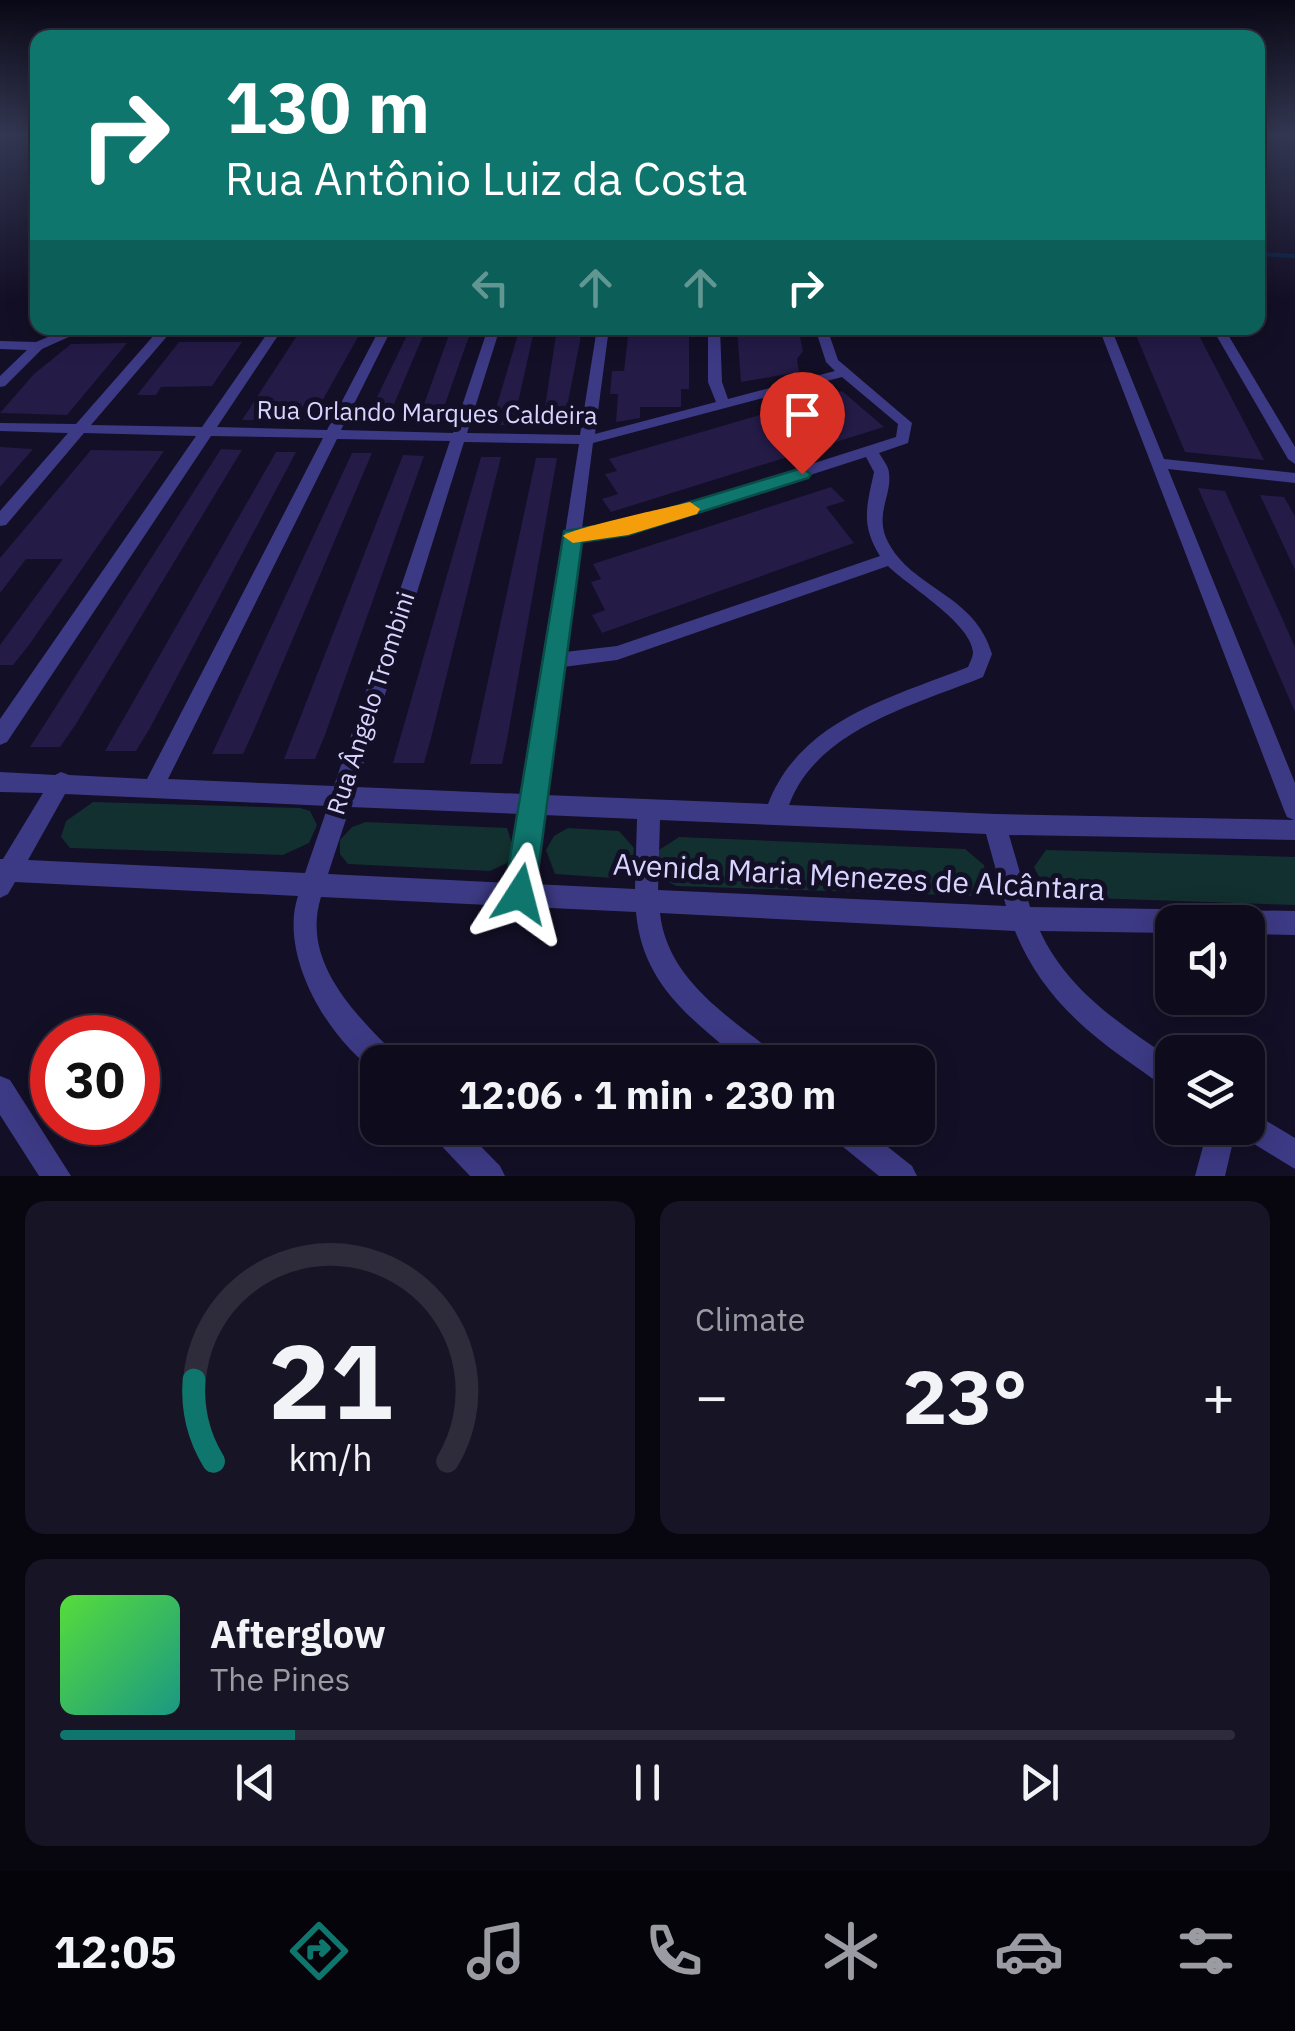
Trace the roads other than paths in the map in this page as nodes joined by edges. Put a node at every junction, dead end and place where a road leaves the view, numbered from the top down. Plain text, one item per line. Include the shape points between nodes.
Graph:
1 (66, 335) edge
2 (161, 335) edge
3 (271, 335) edge
4 (382, 335) edge
5 (492, 335) edge
6 (602, 335) edge
7 (714, 335) edge
8 (823, 335) edge
9 (1109, 335) edge
10 (1222, 335) edge
11 (0, 345) edge
12 (38, 346) junction
13 (845, 372) junction
14 (0, 383) edge
15 (724, 404) junction
16 (0, 427) edge
17 (80, 429) junction
18 (206, 432) junction
19 (332, 434) junction
20 (457, 437) junction
21 (587, 440) junction
22 (870, 452) junction
23 (1295, 458) edge
24 (1158, 463) junction
25 (1295, 478) edge
26 (0, 521) edge
27 (572, 536) junction
28 (887, 560) junction
29 (554, 661) junction
30 (0, 736) edge
31 (0, 782) edge
32 (62, 782) junction
33 (154, 786) junction
34 (339, 794) junction
35 (534, 803) junction
36 (649, 808) junction
37 (1295, 810) edge
38 (774, 814) junction
39 (995, 824) junction
40 (1295, 830) edge
41 (3, 875) edge
42 (311, 883) junction
43 (520, 894) junction
44 (644, 900) junction
45 (1018, 918) junction
46 (1295, 923) edge
47 (367, 1045) edge
48 (741, 1045) edge
49 (1155, 1063) edge
50 (0, 1090) edge
51 (1265, 1135) edge
52 (460, 1145) edge
53 (863, 1145) edge
54 (1218, 1145) edge
55 (1295, 1155) edge
56 (56, 1176) edge
57 (490, 1176) edge
58 (902, 1176) edge
59 (1210, 1176) edge

1 - 12 street
2 - 17 street
3 - 18 street
4 - 19 street
5 - 20 street, Rua Ângelo Trombini
6 - 21 street
7 - 15 street via 715,382
8 - 13 street via 828,356
9 - 24 street
10 - 23 street
11 - 12 street
12 - 14 street
13 - 15 street, Rua Orlando Marques Caldeira
13 - 22 street via 906,426 900,442
15 - 21 street, Rua Orlando Marques Caldeira
16 - 17 street, Rua Orlando Marques Caldeira
17 - 18 street, Rua Orlando Marques Caldeira
17 - 26 street
18 - 19 street, Rua Orlando Marques Caldeira
18 - 30 street
19 - 20 street, Rua Orlando Marques Caldeira
19 - 33 street
20 - 21 street, Rua Orlando Marques Caldeira
20 - 34 street, Rua Ângelo Trombini
21 - 27 street
22 - 27 street via 628,528
22 - 28 street via 881,466 873,520
24 - 25 street
24 - 37 street
27 - 29 street
28 - 29 street via 617,653
28 - 38 street via 973,626 984,646 980,666 821,742 786,780
29 - 35 street
31 - 32 street
32 - 33 street
32 - 41 street
33 - 34 street
34 - 35 street
34 - 42 street, Rua Ângelo Trombini
35 - 36 street
35 - 43 street
36 - 38 street
36 - 44 street
38 - 39 street
39 - 40 street
39 - 45 street
41 - 42 street, Avenida Maria Menezes de Alcântara
42 - 43 street, Avenida Maria Menezes de Alcântara
42 - 47 street, Rua Ângelo Trombini via 305,932 314,980
43 - 44 street, Avenida Maria Menezes de Alcântara
44 - 45 street, Avenida Maria Menezes de Alcântara
44 - 48 street via 648,938 665,976
45 - 46 street, Avenida Maria Menezes de Alcântara
45 - 49 street via 1043,967 1083,1013
50 - 56 street
51 - 55 street
52 - 57 street
53 - 58 street
54 - 59 street

